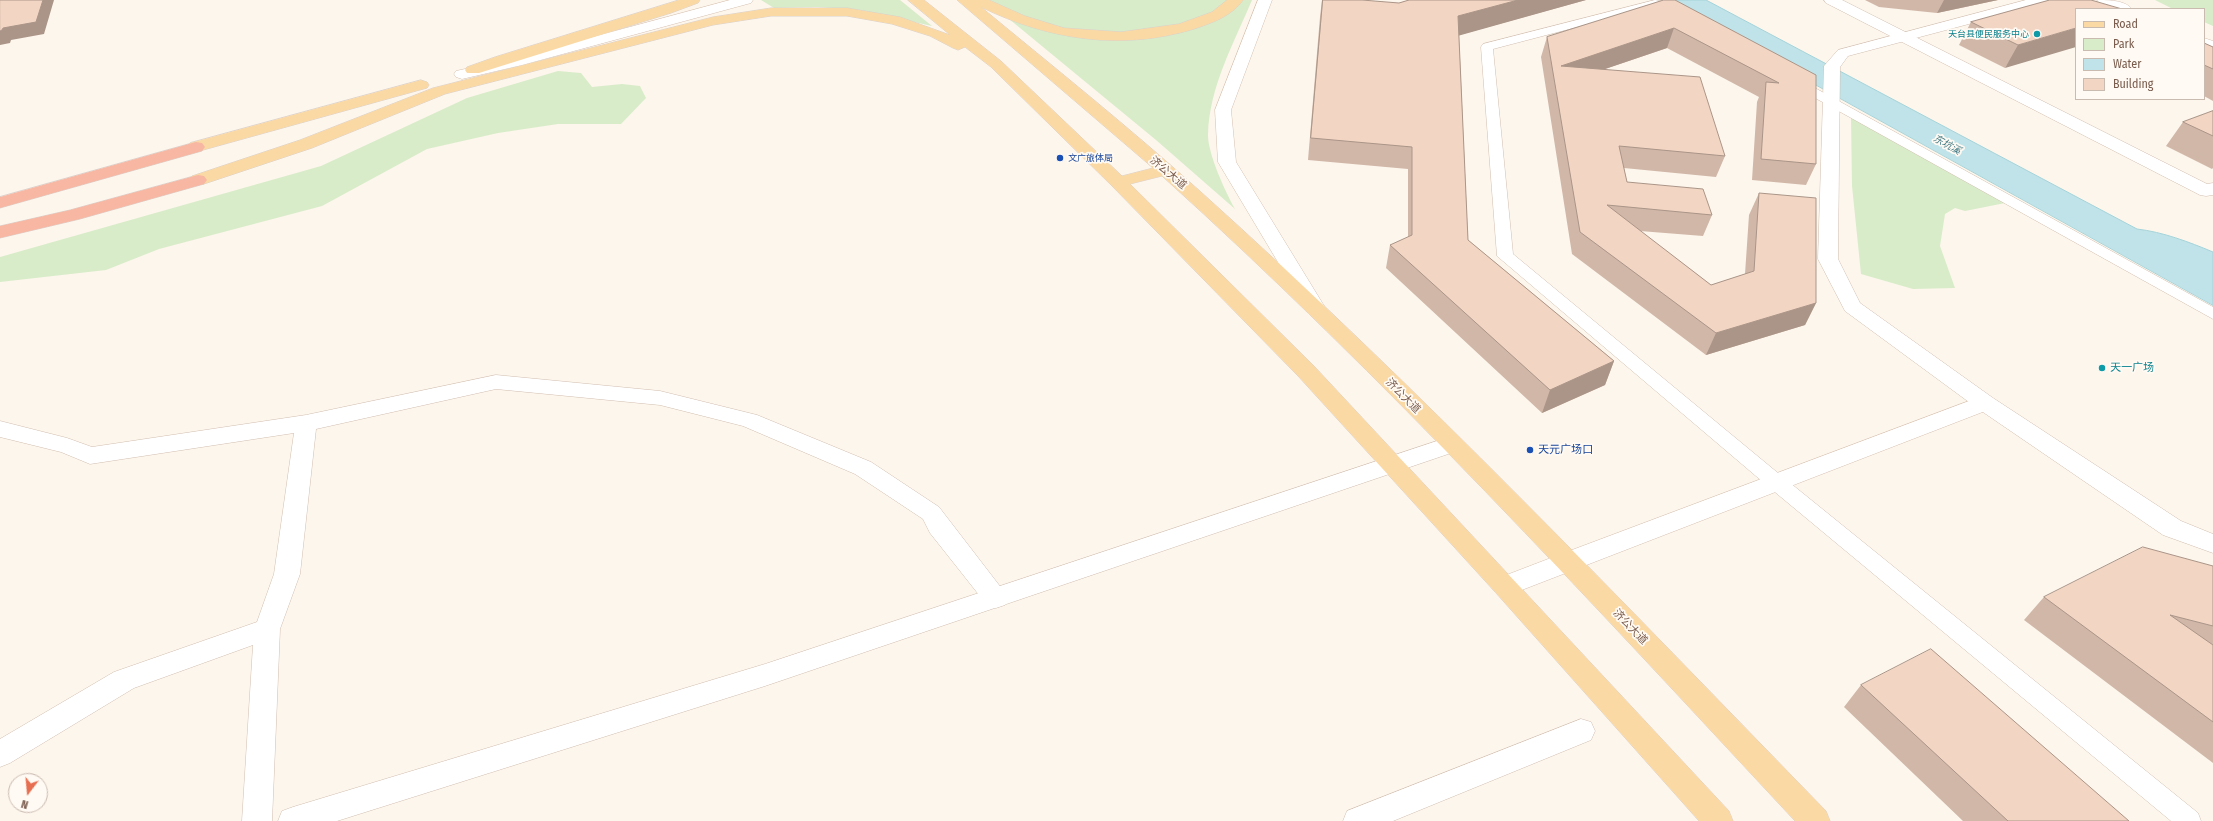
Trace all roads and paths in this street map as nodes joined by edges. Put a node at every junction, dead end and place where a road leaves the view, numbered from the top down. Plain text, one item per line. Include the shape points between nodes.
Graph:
1 (693, 0) edge
2 (746, 0) edge
3 (915, 0) edge
4 (964, 0) edge
5 (978, 0) edge
6 (1236, 0) edge
7 (1265, 0) edge
8 (1831, 0) edge
9 (2042, 0) edge
10 (2104, 0) edge
11 (1660, 5) edge
12 (774, 6) edge
13 (2123, 8) edge
14 (735, 10) junction
15 (1904, 36) junction
16 (996, 64) junction
17 (1782, 74) edge
18 (466, 78) junction
19 (1831, 101) junction
20 (196, 147) joint
21 (1164, 170) junction
22 (198, 180) joint
23 (1118, 182) junction
24 (2213, 188) edge
25 (0, 203) edge
26 (0, 232) edge
27 (1317, 312) junction
28 (2213, 314) edge
29 (1985, 403) junction
30 (306, 423) junction
31 (0, 429) edge
32 (1452, 444) junction
33 (1393, 465) junction
34 (1777, 483) junction
35 (2213, 544) edge
36 (1567, 562) junction
37 (1506, 586) junction
38 (996, 598) junction
39 (267, 629) junction
40 (1581, 731) dead end
41 (0, 754) edge
42 (257, 821) edge
43 (294, 821) edge
44 (1358, 821) edge
45 (1718, 821) edge
46 (1815, 821) edge
47 (2189, 821) edge

1 - 18 main road via 649,17 514,56
2 - 14 street
3 - 16 main road
4 - 21 main road, 济公大道
5 - 6 main road via 1015,18 1064,32 1119,36 1185,28 1218,15
7 - 27 street via 1223,110 1227,162
8 - 15 street
9 - 15 street
10 - 13 street
11 - 34 street via 1487,47 1504,256
12 - 14 main road
12 - 16 main road via 847,12 895,20 935,34
14 - 18 main road
14 - 18 main road via 713,21 531,69
15 - 19 street via 1843,53 1832,66
15 - 24 street via 2206,191
16 - 23 main road
17 - 19 street
18 - 20 main road
18 - 22 main road via 439,92 306,144
19 - 28 street
19 - 29 street via 1828,260 1852,307
20 - 25 highway
21 - 23 main road
21 - 27 main road, 济公大道
22 - 26 highway via 74,215
23 - 33 main road via 1306,371
27 - 32 main road, 济公大道
29 - 34 street
29 - 35 street via 2172,528
30 - 31 street via 90,456 68,446
30 - 38 street via 496,382 660,398 749,420 863,468 931,513
30 - 39 street via 286,574
32 - 33 street
32 - 36 main road, 济公大道
33 - 37 main road
33 - 38 street
34 - 36 street
34 - 47 street
36 - 37 street
36 - 46 main road, 济公大道
37 - 45 main road
38 - 43 street via 765,675
39 - 41 street via 124,680
39 - 42 street
40 - 44 street

